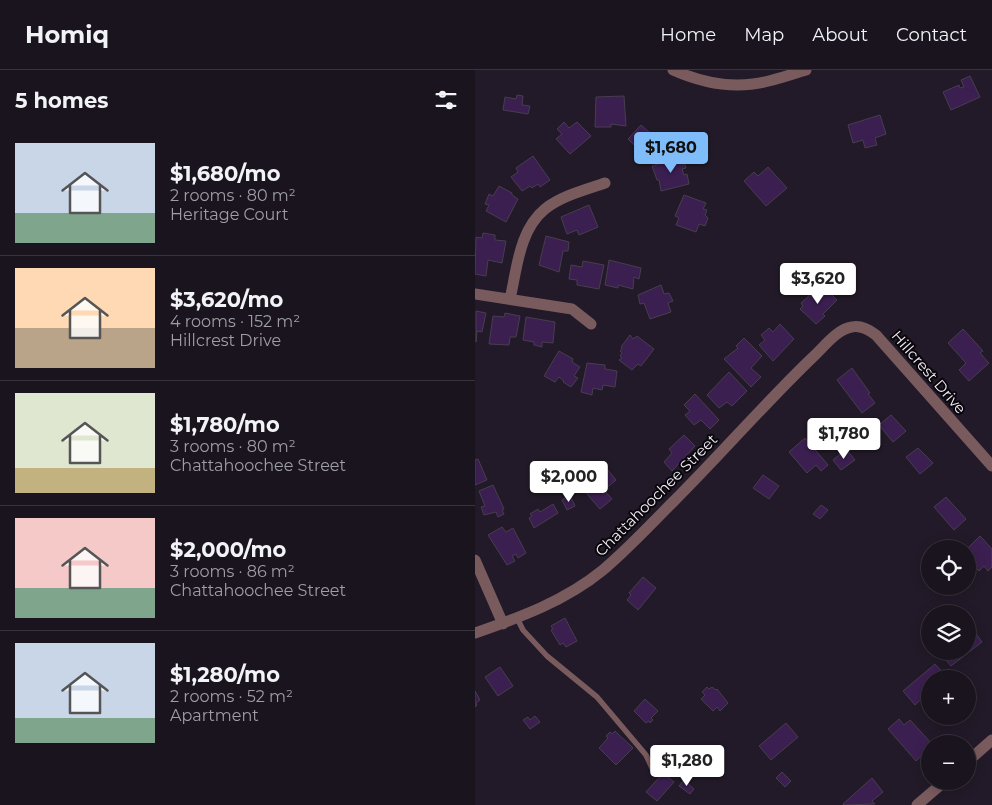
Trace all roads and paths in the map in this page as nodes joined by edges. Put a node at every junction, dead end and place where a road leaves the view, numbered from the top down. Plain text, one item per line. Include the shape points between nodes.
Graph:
1 (673, 70) edge
2 (806, 70) edge
3 (605, 183) dead end
4 (475, 294) edge
5 (510, 299) junction
6 (591, 324) dead end
7 (832, 339) joint
8 (992, 466) edge
9 (475, 560) edge
10 (517, 618) junction
11 (503, 624) junction
12 (475, 633) edge
13 (992, 740) edge
14 (976, 754) edge
15 (653, 770) dead end
16 (934, 790) edge
17 (917, 805) edge

1 - 2 street via 691,78 728,85 753,84
3 - 5 street via 566,197 545,209 533,222 523,244
4 - 5 street
5 - 6 street via 572,309
7 - 8 street, Hillcrest Drive via 852,327 865,328 876,335
7 - 10 street, Chattahoochee Street via 675,501 604,569 564,597
9 - 11 street
10 - 11 street, Chattahoochee Street
10 - 15 lane via 523,630 547,656 597,697 646,755
11 - 12 street, Chattahoochee Street
13 - 14 street
16 - 17 street

